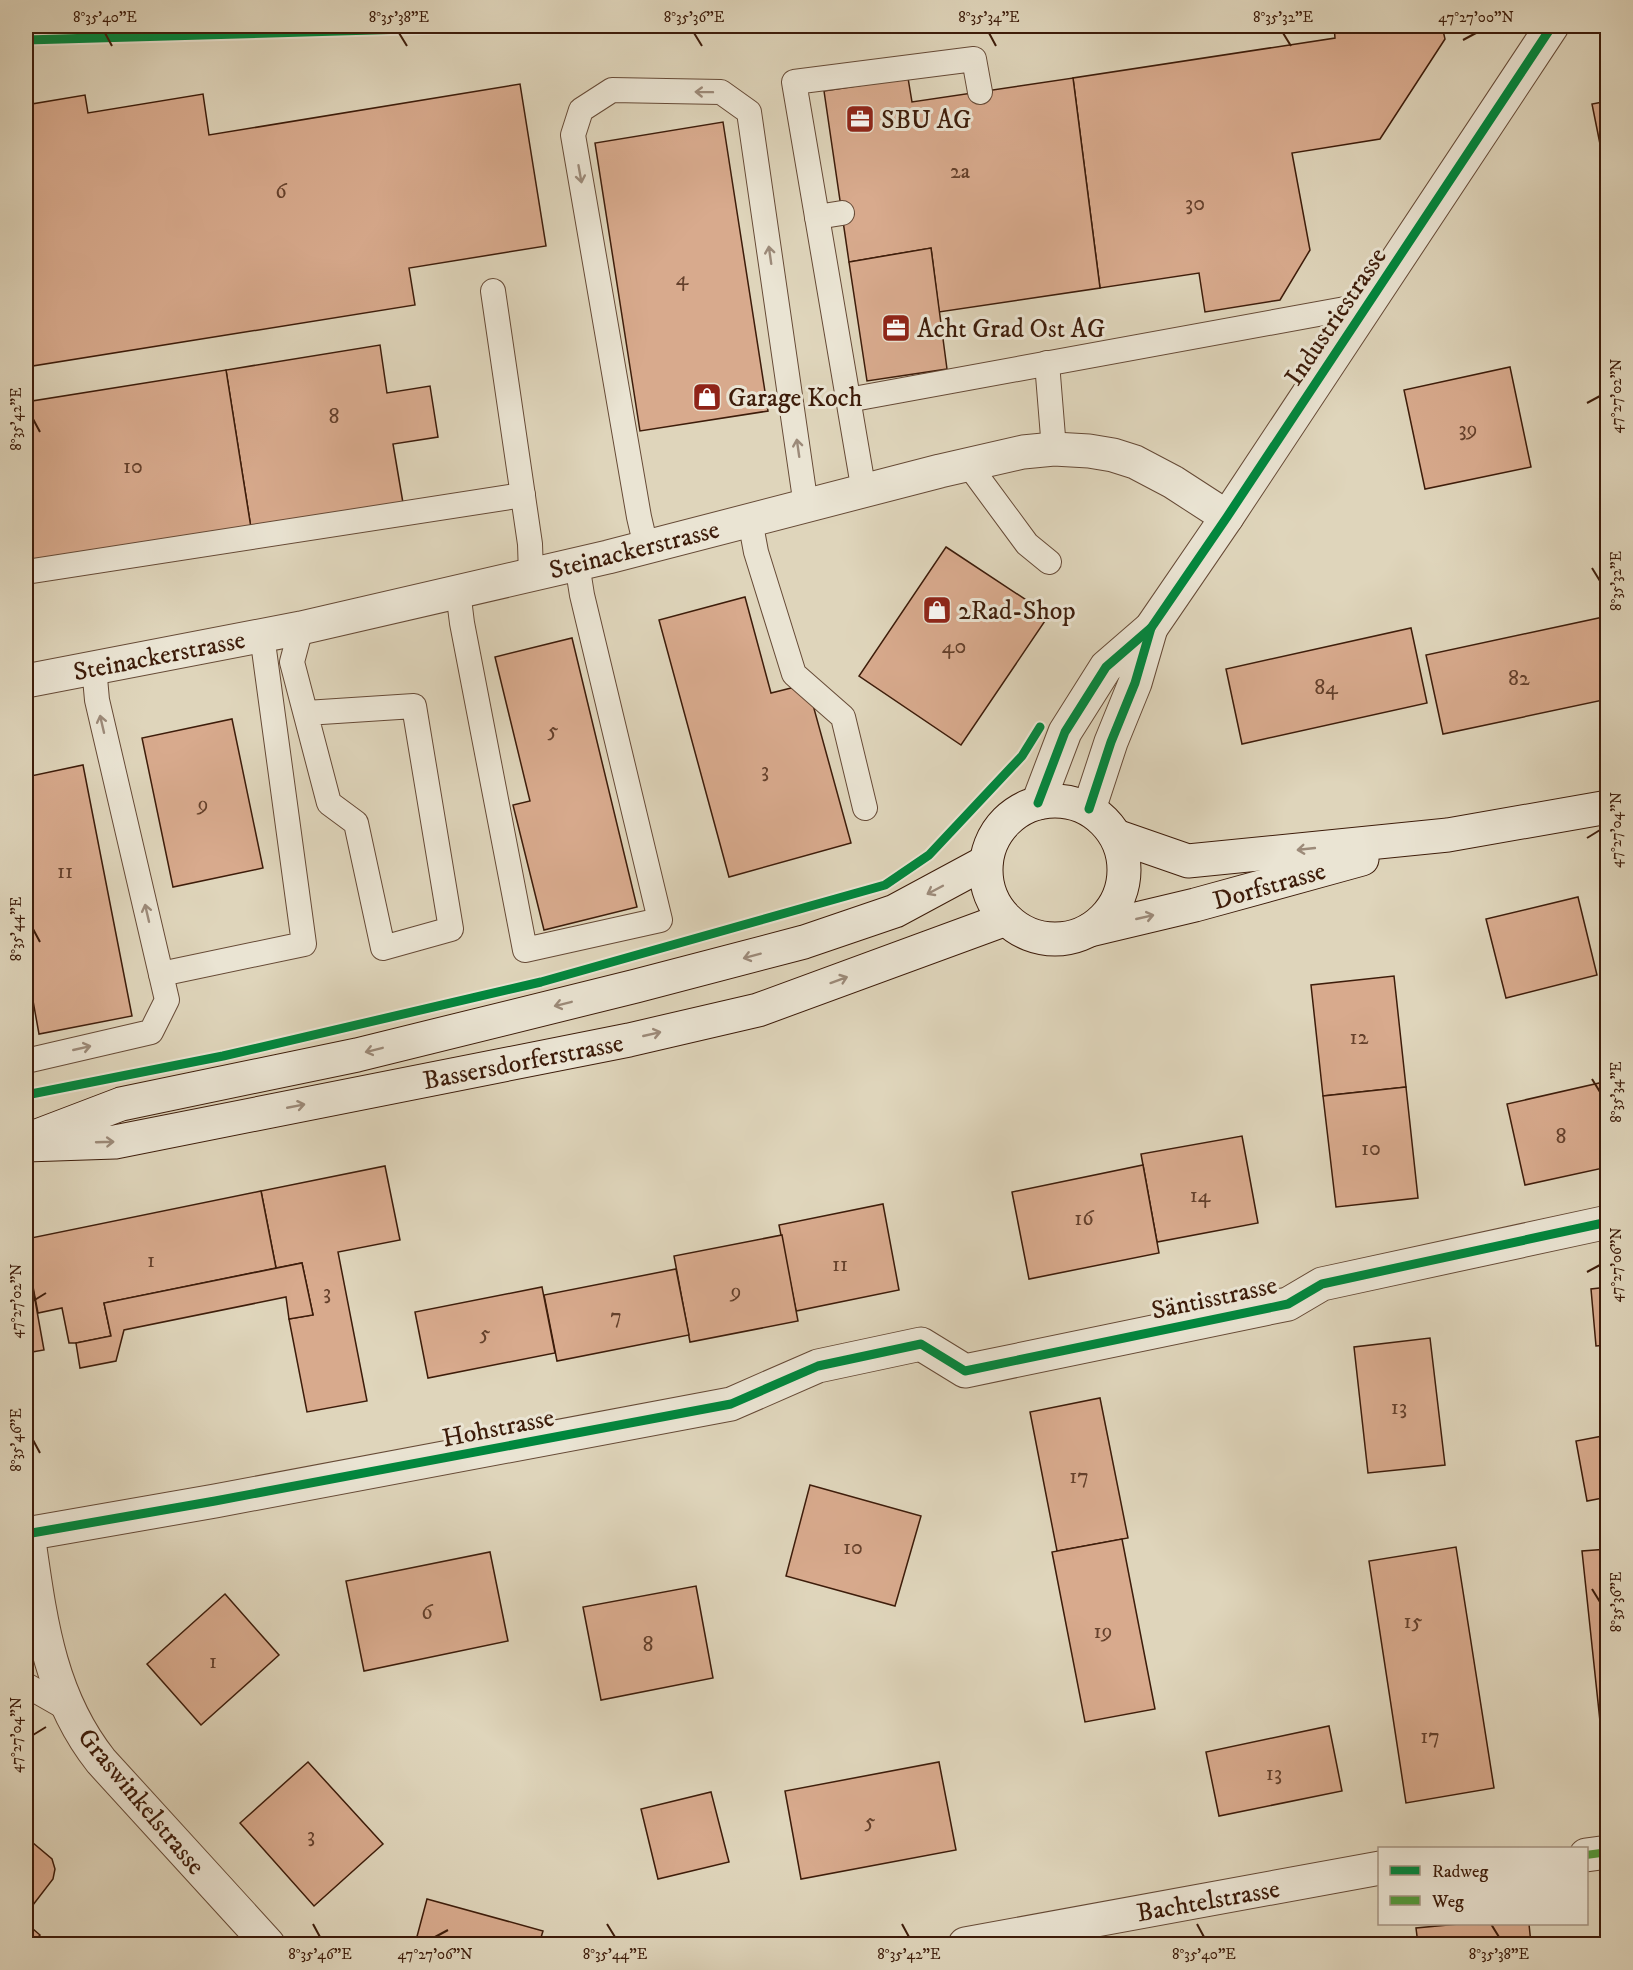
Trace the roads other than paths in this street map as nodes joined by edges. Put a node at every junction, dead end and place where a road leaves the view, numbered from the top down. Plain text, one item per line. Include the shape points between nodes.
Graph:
1 (1552, 26) edge
2 (980, 92) dead end
3 (842, 213) dead end
4 (817, 217) junction
5 (493, 291) dead end
6 (1368, 305) junction
7 (1047, 363) junction
8 (848, 400) junction
9 (1054, 449) junction
10 (968, 464) junction
11 (864, 492) junction
12 (523, 495) junction
13 (806, 506) junction
14 (1227, 517) junction
15 (750, 520) junction
16 (646, 547) junction
17 (1049, 562) dead end
18 (577, 564) junction
19 (26, 572) edge
20 (531, 574) junction
21 (458, 591) junction
22 (301, 628) junction
23 (1150, 628) junction
24 (262, 636) junction
25 (94, 668) junction
26 (26, 681) edge
27 (306, 713) junction
28 (1038, 803) junction
29 (1608, 807) edge
30 (865, 808) dead end
31 (1089, 809) junction
32 (1448, 835) junction
33 (1116, 836) junction
34 (986, 862) junction
35 (1006, 919) junction
36 (1089, 931) junction
37 (161, 974) junction
38 (26, 1061) edge
39 (26, 1140) edge
40 (26, 1145) edge
41 (1608, 1222) edge
42 (966, 1371) joint
43 (27, 1534) edge
44 (26, 1685) edge
45 (68, 1709) junction
46 (1608, 1852) edge
47 (1588, 1855) edge
48 (1378, 1868) edge
49 (268, 1944) edge
50 (965, 1944) edge

1 - 6 street, Industriestrasse
2 - 4 lane via 974,58 794,82
3 - 4 lane
4 - 8 lane
5 - 12 lane
6 - 7 lane
6 - 14 street, Industriestrasse
7 - 8 lane
7 - 9 lane
8 - 11 lane
9 - 10 street, Steinackerstrasse
9 - 14 street, Steinackerstrasse via 1089,451 1135,462
10 - 11 street, Steinackerstrasse
10 - 17 lane via 1027,544
11 - 13 street, Steinackerstrasse
12 - 19 lane
12 - 20 lane
13 - 15 street, Steinackerstrasse
13 -> 16 lane via 748,112 721,92 612,90 581,110 573,135
14 - 23 street, Industriestrasse
15 - 16 street, Steinackerstrasse
15 - 30 lane via 756,552 794,674 843,717
16 - 18 street, Steinackerstrasse
18 - 20 street, Steinackerstrasse
18 - 21 lane via 660,920 525,950
20 - 21 street, Steinackerstrasse
21 - 22 street, Steinackerstrasse
22 - 24 street, Steinackerstrasse
22 - 27 lane via 292,662
23 - 28 street, Industriestrasse via 1106,667 1065,732
23 - 31 street, Industriestrasse via 1135,683
24 - 25 street, Steinackerstrasse
24 - 37 lane via 304,944
25 - 26 street, Steinackerstrasse
37 -> 25 lane via 97,700
27 - 27 lane via 329,803 356,823 383,948 451,929 414,706
28 - 31 street via 1073,802
28 - 34 street via 1003,824
29 - 32 street, Dorfstrasse
31 - 33 street
32 -> 33 street, Dorfstrasse via 1188,861
36 -> 32 street, Dorfstrasse
33 - 36 street via 1123,854 1122,891 1109,913
34 - 35 street via 987,883
34 -> 39 street, Bassersdorferstrasse via 895,911 804,942 357,1055 121,1104
35 - 36 street via 1020,930 1045,938 1072,937
40 -> 35 street, Bassersdorferstrasse via 115,1142 650,1035 758,1010
38 -> 37 lane via 151,1032 167,1000
41 - 42 street, Säntisstrasse via 1322,1284 1288,1304
42 - 43 street, Hohstrasse via 921,1344 818,1366 731,1404
43 - 45 street, Graswinkelstrasse via 42,1629
44 - 45 lane
45 - 49 street, Graswinkelstrasse via 101,1761
46 - 47 street
48 - 50 street, Bachtelstrasse

